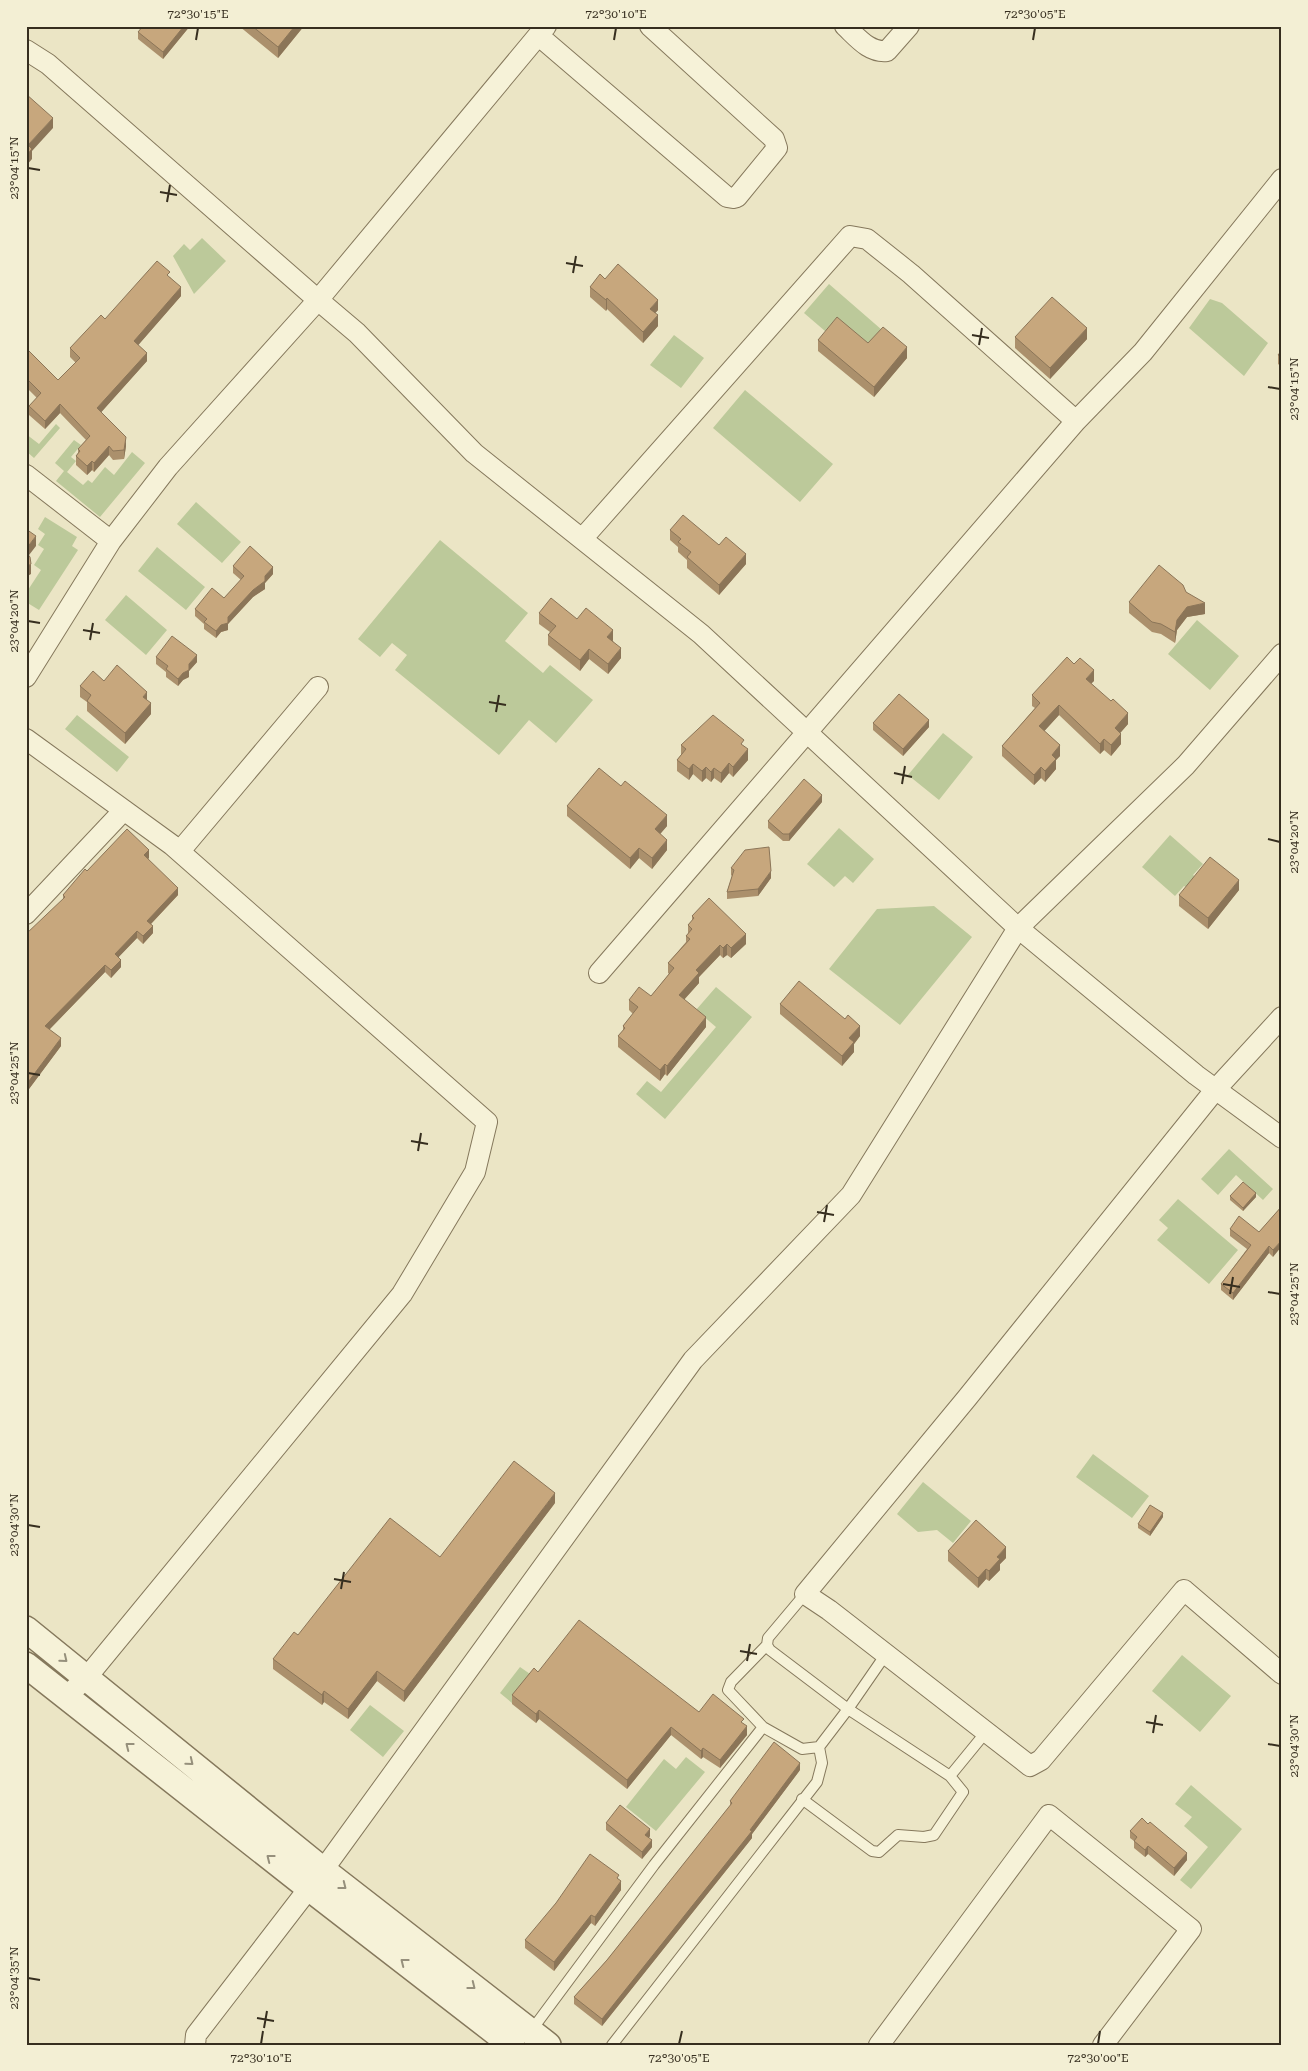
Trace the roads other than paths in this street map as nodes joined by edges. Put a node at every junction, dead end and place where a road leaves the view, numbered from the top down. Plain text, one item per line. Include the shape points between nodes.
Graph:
1 (650, 26) edge
2 (845, 26) edge
3 (909, 26) edge
4 (542, 31) edge
5 (26, 50) edge
6 (1282, 178) edge
7 (318, 300) junction
8 (1076, 420) junction
9 (26, 475) edge
10 (582, 539) junction
11 (111, 541) junction
12 (1282, 654) edge
13 (26, 677) edge
14 (318, 688) dead end
15 (808, 733) junction
16 (26, 739) edge
17 (124, 810) junction
18 (180, 851) junction
19 (26, 914) edge
20 (1018, 928) junction
21 (599, 973) dead end
22 (1282, 1017) edge
23 (1215, 1090) junction
24 (1282, 1138) edge
25 (805, 1594) junction
26 (26, 1629) edge
27 (767, 1645) junction
28 (886, 1654) junction
29 (26, 1665) edge
30 (1282, 1674) edge
31 (87, 1677) junction
32 (66, 1697) junction
33 (848, 1709) junction
34 (763, 1727) junction
35 (986, 1732) junction
36 (819, 1747) junction
37 (950, 1776) junction
38 (802, 1799) junction
39 (316, 1879) junction
40 (530, 2040) edge
41 (195, 2045) edge
42 (612, 2045) edge
43 (879, 2045) edge
44 (1102, 2045) edge

1 - 4 street via 774,139 776,148 773,153 733,198 727,197
2 - 3 street via 872,50 879,52 887,51
4 - 7 street
5 - 7 street via 48,64
6 - 8 street via 1143,352
7 - 10 street via 357,333 474,453
7 - 11 street via 168,466
8 - 10 street via 911,274 867,239 850,236
8 - 15 street
9 - 11 street
10 - 15 street via 701,634
11 - 13 street
12 - 20 street via 1186,765
14 - 18 street
15 - 20 street
15 - 21 street
16 - 17 street
17 - 18 street
17 - 19 street
18 - 31 street via 487,1122 475,1172 402,1294
20 - 23 street
20 - 39 street via 851,1195 693,1360
22 - 23 street
23 - 24 street
23 - 25 street
25 - 27 lane via 768,1638
25 - 28 street
26 -> 31 street
27 - 33 lane
27 - 34 lane via 731,1682 728,1690
28 - 33 lane
28 - 35 street
29 - 32 street
30 - 35 street via 1184,1590 1041,1760 1030,1766
31 - 32 street
31 -> 39 street
39 -> 32 street
33 - 36 lane
33 - 37 lane
34 - 36 lane via 802,1749
34 - 40 lane via 654,1865
35 - 37 lane
36 - 38 lane via 822,1763 817,1782
37 - 38 lane via 963,1792 934,1835 898,1835 879,1852 872,1851
38 - 42 lane
39 - 40 street
39 - 41 street via 196,2035
43 - 44 street via 1049,1815 1191,1929

